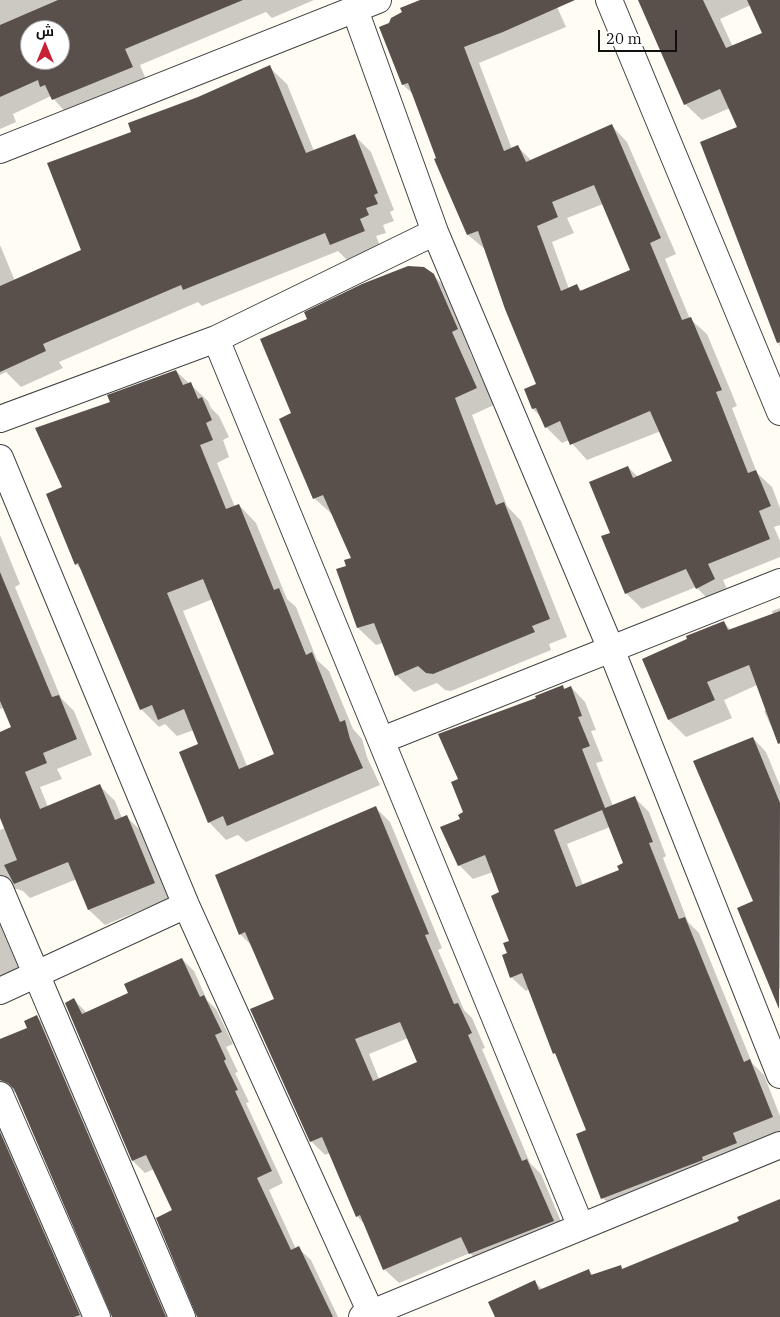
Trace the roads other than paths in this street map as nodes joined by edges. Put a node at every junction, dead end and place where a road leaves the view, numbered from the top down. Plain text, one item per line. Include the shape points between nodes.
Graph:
1 (609, 0) edge
2 (367, 5) edge
3 (0, 150) edge
4 (435, 232) junction
5 (216, 339) junction
6 (780, 412) edge
7 (0, 419) edge
8 (0, 458) edge
9 (780, 582) edge
10 (611, 649) junction
11 (382, 740) junction
12 (0, 889) edge
13 (186, 905) junction
14 (37, 974) junction
15 (0, 991) edge
16 (780, 1075) edge
17 (0, 1095) edge
18 (780, 1145) edge
19 (581, 1227) junction
20 (366, 1315) edge
21 (97, 1317) edge
22 (182, 1317) edge

1 - 6 street
2 - 3 street
2 - 4 street
4 - 5 street
4 - 10 street
5 - 7 street
5 - 11 street
8 - 13 street
9 - 10 street
10 - 11 street
10 - 16 street
11 - 19 street
12 - 14 street
13 - 14 street
13 - 20 street
14 - 15 street
14 - 22 street
17 - 21 street
18 - 19 street
19 - 20 street

